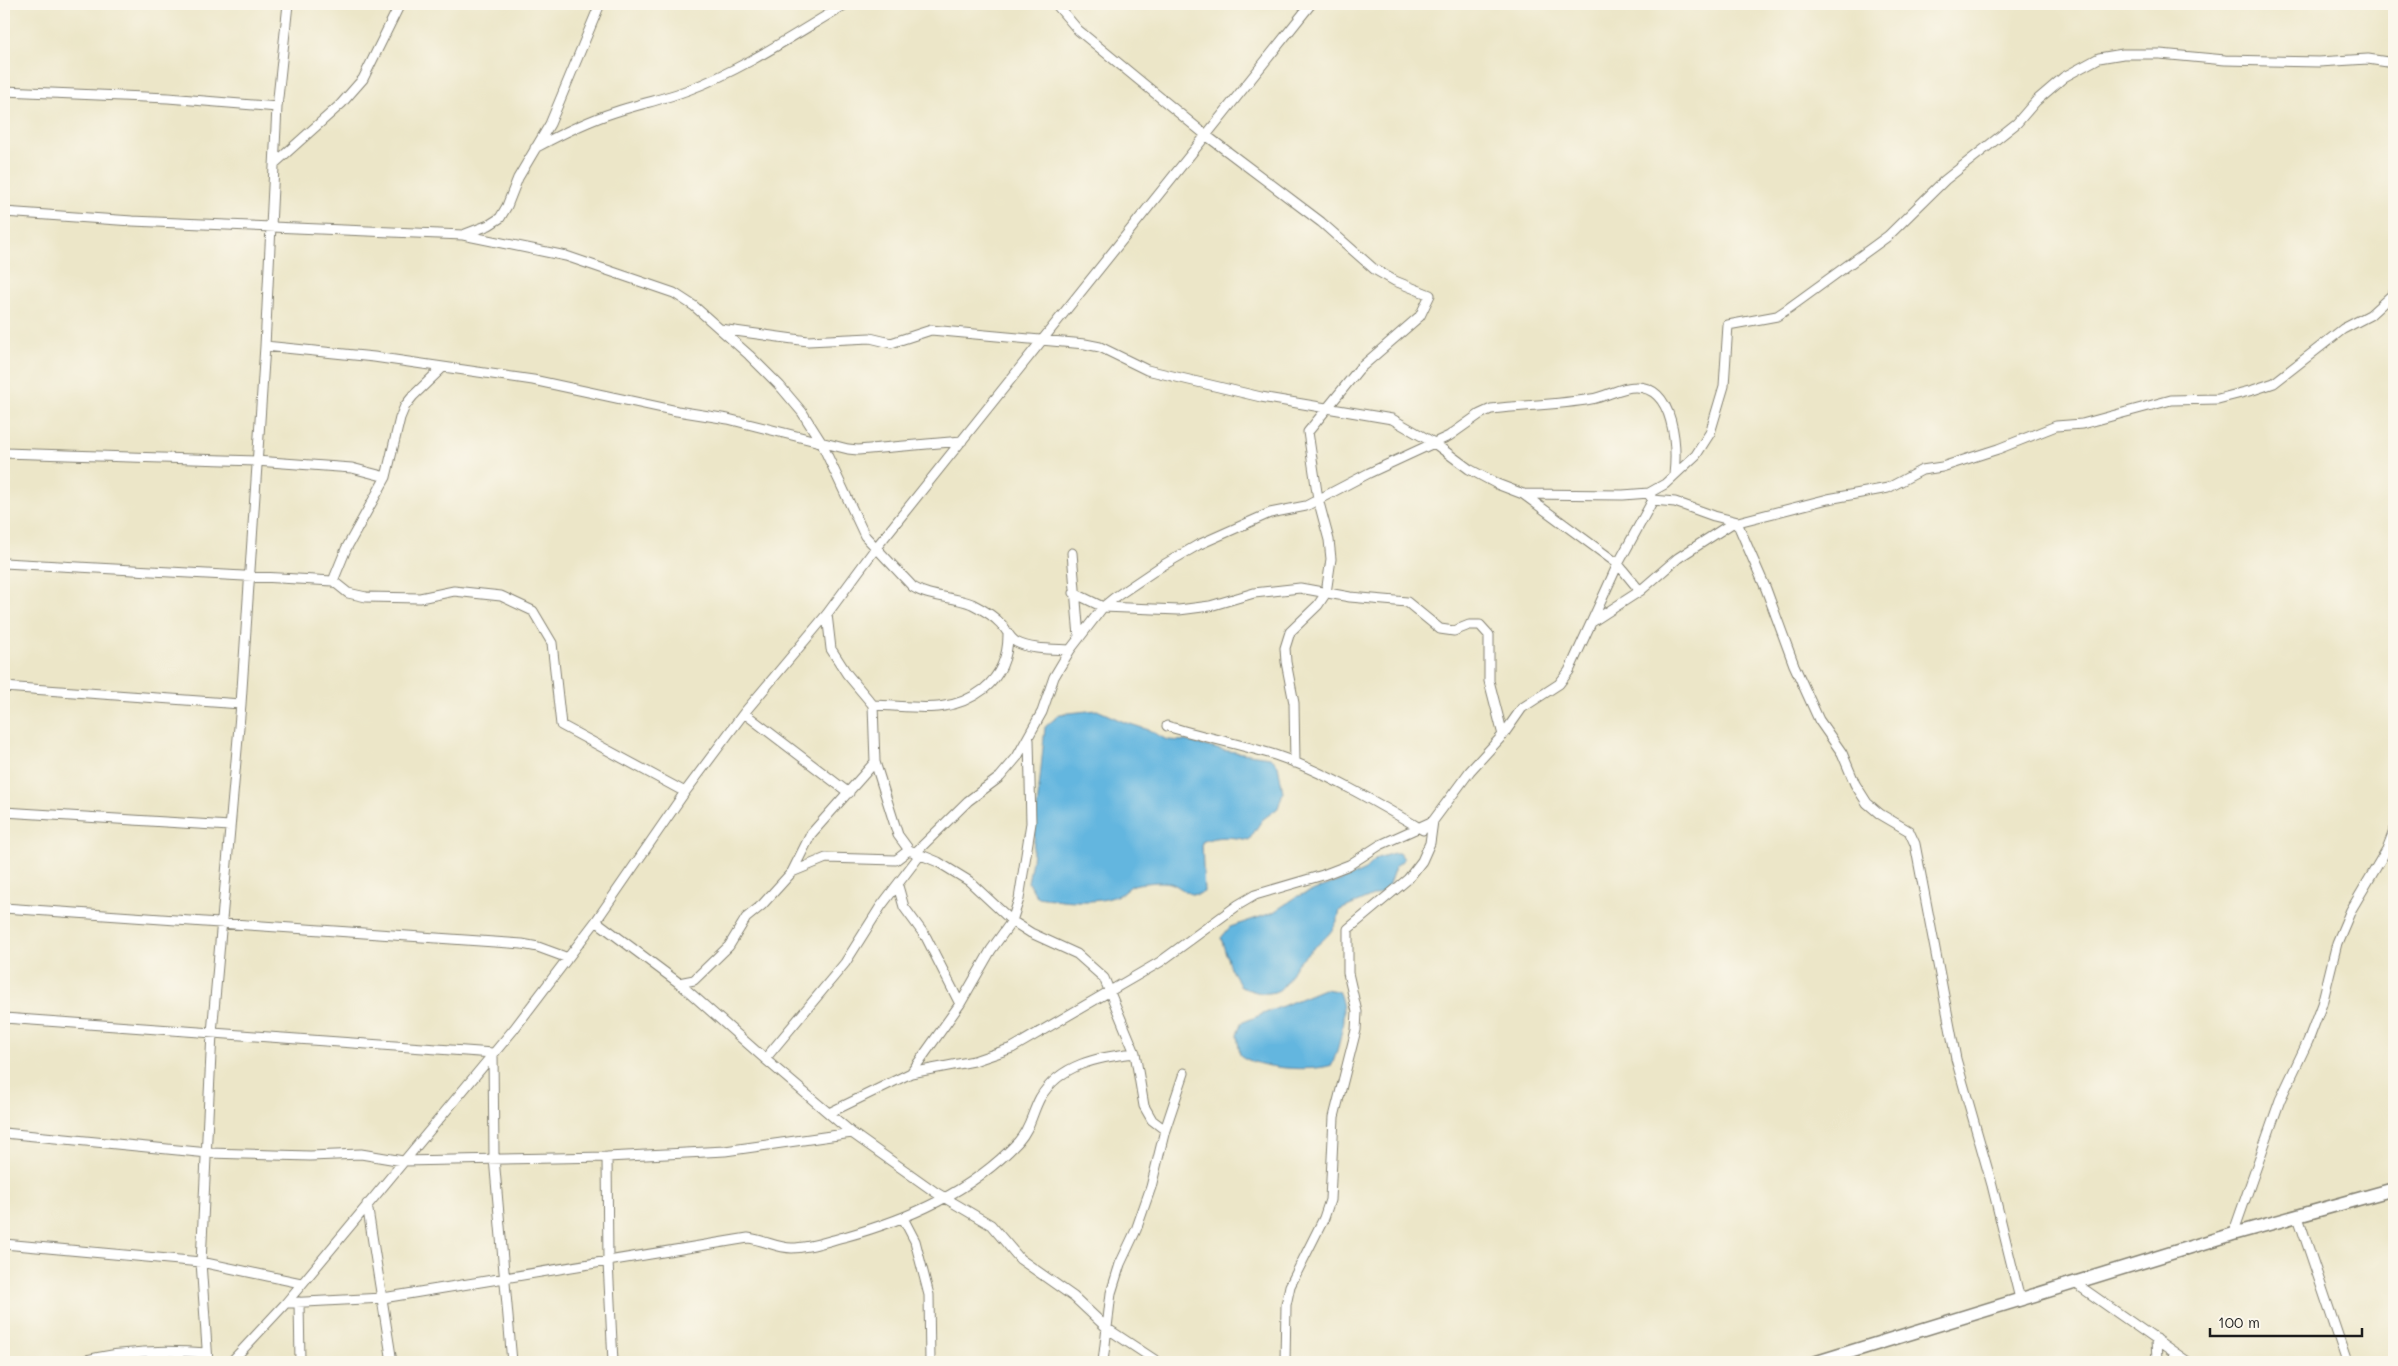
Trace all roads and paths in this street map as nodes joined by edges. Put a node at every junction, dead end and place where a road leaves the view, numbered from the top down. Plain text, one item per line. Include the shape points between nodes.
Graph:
1 (288, 4) edge
2 (400, 4) edge
3 (600, 4) edge
4 (846, 4) edge
5 (1056, 4) edge
6 (1311, 4) edge
7 (2394, 63) edge
8 (4, 91) edge
9 (276, 107) junction
10 (1207, 136) junction
11 (535, 148) junction
12 (274, 164) junction
13 (4, 212) edge
14 (270, 226) junction
15 (463, 235) junction
16 (2394, 294) edge
17 (720, 329) junction
18 (1041, 342) junction
19 (265, 346) junction
20 (443, 367) junction
21 (1326, 408) junction
22 (962, 441) junction
23 (821, 442) junction
24 (1434, 443) junction
25 (4, 453) edge
26 (256, 461) junction
27 (1674, 475) junction
28 (386, 477) junction
29 (1523, 494) junction
30 (1650, 496) junction
31 (1318, 499) junction
32 (1734, 522) junction
33 (875, 548) junction
34 (1072, 553) dead end
35 (4, 562) edge
36 (1618, 564) junction
37 (250, 576) junction
38 (333, 581) junction
39 (1640, 591) junction
40 (1326, 592) junction
41 (1074, 593) junction
42 (1103, 607) junction
43 (827, 614) junction
44 (1592, 622) junction
45 (1008, 635) junction
46 (1079, 637) junction
47 (1070, 650) junction
48 (4, 687) edge
49 (241, 704) junction
50 (873, 706) junction
51 (744, 713) junction
52 (1167, 726) dead end
53 (1504, 735) junction
54 (1028, 738) junction
55 (875, 762) junction
56 (1296, 763) junction
57 (685, 792) junction
58 (849, 793) junction
59 (4, 812) edge
60 (1433, 821) junction
61 (230, 826) junction
62 (1420, 828) junction
63 (2394, 831) edge
64 (1432, 835) junction
65 (915, 852) junction
66 (792, 872) junction
67 (898, 886) junction
68 (4, 908) edge
69 (596, 921) junction
70 (1012, 921) junction
71 (222, 923) junction
72 (568, 958) junction
73 (680, 983) junction
74 (1110, 991) junction
75 (960, 1004) junction
76 (4, 1018) edge
77 (212, 1033) junction
78 (1135, 1053) junction
79 (493, 1054) junction
80 (765, 1059) junction
81 (911, 1073) junction
82 (1184, 1073) dead end
83 (829, 1113) junction
84 (1164, 1130) junction
85 (4, 1133) edge
86 (852, 1133) junction
87 (208, 1153) junction
88 (607, 1157) junction
89 (494, 1158) junction
90 (403, 1161) junction
91 (2394, 1189) edge
92 (946, 1198) junction
93 (367, 1204) junction
94 (2298, 1217) junction
95 (903, 1218) junction
96 (2233, 1234) junction
97 (4, 1244) edge
98 (201, 1262) junction
99 (608, 1262) junction
100 (503, 1279) junction
101 (301, 1283) junction
102 (2075, 1283) junction
103 (382, 1298) junction
104 (2020, 1299) junction
105 (286, 1302) junction
106 (300, 1302) junction
107 (1108, 1329) junction
108 (2156, 1339) junction
109 (207, 1358) edge
110 (77, 1362) edge
111 (231, 1362) edge
112 (300, 1362) edge
113 (392, 1362) edge
114 (512, 1362) edge
115 (613, 1362) edge
116 (930, 1362) edge
117 (1103, 1362) edge
118 (1158, 1362) edge
119 (1285, 1362) edge
120 (1817, 1362) edge
121 (2157, 1362) edge
122 (2188, 1362) edge
123 (2347, 1362) edge

1 - 9 street
2 - 12 street via 363,79 341,104
3 - 11 street via 550,124
4 - 11 street via 772,48 689,90 614,112
5 - 10 street via 1078,30
6 - 10 street
7 - 27 street via 2368,59 2270,61 2122,54 2099,58 2064,77 2017,123 1945,180 1888,236 1777,316 1728,325 1724,386 1710,433 1696,455
8 - 9 street via 168,98
9 - 12 street
10 - 18 street
10 - 21 street via 1321,222 1374,269 1430,295 1420,316 1360,369
11 - 15 street via 500,218 489,226
12 - 14 street
13 - 14 street
14 - 15 street
14 - 19 street
15 - 17 street via 566,256 658,286 681,298
16 - 32 street via 2370,315 2343,329 2274,383 2218,399 2171,400 2082,424 2056,426 1998,449 1922,470 1888,488
17 - 18 street via 808,342 870,338 891,343 931,330
17 - 23 street via 780,386
18 - 21 street via 1100,347 1147,370 1261,397
18 - 22 street
19 - 20 street
19 - 26 street
20 - 23 street via 533,380 728,419
20 - 28 street via 405,406
21 - 24 street via 1392,419
21 - 31 street via 1308,432
22 - 23 street via 858,450
22 - 33 street
23 - 33 street via 859,524
24 - 27 street via 1491,409 1593,399 1624,389 1645,388 1657,398 1674,429
24 - 29 street via 1469,469
24 - 31 street
25 - 26 street
26 - 28 street via 352,468
26 - 37 street
27 - 30 street
28 - 38 street via 352,535
29 - 30 street
29 - 36 street
30 - 32 street
30 - 36 street
31 - 40 street via 1331,551
31 - 42 street via 1306,506 1256,518 1198,545
32 - 39 street via 1678,558
32 - 104 street via 1740,527 1750,549 1794,665 1819,720 1842,753 1867,804 1909,831 1915,844 1956,1059
33 - 43 street
33 - 45 street via 913,587 973,605 1003,625
34 - 41 street
35 - 37 street
36 - 39 street
36 - 44 street
37 - 38 street
37 - 49 street
38 - 57 street via 348,593 366,597 420,598 454,591 501,596 533,610 552,643 561,725
39 - 44 street
40 - 42 street via 1300,588 1269,591 1179,610
40 - 53 street via 1406,602 1440,629 1454,631 1474,624 1484,628 1489,635 1489,681
40 - 56 street via 1318,605 1290,632 1285,648 1294,704
41 - 42 street
41 - 46 street
42 - 46 street
43 - 50 street via 831,649
43 - 51 street
44 - 53 street via 1559,684 1522,708
45 - 47 street via 1026,645
45 - 50 street via 1000,672 991,683 961,704
46 - 47 street
47 - 54 street via 1054,677
48 - 49 street
49 - 61 street
50 - 55 street
51 - 57 street
51 - 58 street
52 - 56 street
53 - 60 street via 1470,771
54 - 65 street via 1000,777 968,801
54 - 70 street via 1030,830 1019,899
55 - 58 street
55 - 65 street via 893,824
56 - 62 street
57 - 69 street
58 - 66 street via 812,834
59 - 61 street
60 - 62 street
60 - 64 street
61 - 71 street
62 - 64 street
62 - 74 street via 1380,845 1349,865 1255,895 1160,962
63 - 96 street via 2337,942 2322,1004 2280,1100
64 - 119 street via 1422,861 1408,879 1348,929 1348,973 1357,1012 1356,1030 1334,1117 1330,1200 1290,1286 1286,1305
65 - 66 street via 896,860 826,858
65 - 67 street
65 - 70 street via 969,881
66 - 73 street via 746,918 729,946 712,964 694,980
67 - 75 street via 904,907 924,932
67 - 80 street via 881,906 845,964
68 - 71 street
69 - 72 street
69 - 73 street
70 - 74 street via 1077,954 1104,978
70 - 75 street
71 - 72 street via 522,944
71 - 77 street
72 - 79 street
73 - 80 street
74 - 78 street
74 - 81 street via 1012,1048 974,1061
75 - 81 street
76 - 77 street
77 - 79 street
77 - 87 street
78 - 84 street via 1144,1106 1152,1120
78 - 92 street via 1094,1059 1060,1075 1039,1099 1019,1141 970,1184
79 - 89 street
79 - 90 street
80 - 83 street
81 - 83 street
82 - 84 street
83 - 86 street
84 - 107 street via 1151,1187 1111,1293
85 - 87 street
86 - 88 street via 725,1151
86 - 92 street
87 - 90 street via 361,1154
87 - 98 street
88 - 89 street
88 - 99 street
89 - 90 street
89 - 100 street
90 - 93 street
91 - 94 main road
92 - 95 street
92 - 107 street via 991,1225 1020,1259 1074,1297
93 - 101 street
93 - 103 street
94 - 96 main road
94 - 123 street
95 - 99 street via 810,1246 778,1246 748,1238
95 - 116 street via 918,1250 929,1295
96 - 102 main road
97 - 98 street
98 - 101 street
98 - 109 street
99 - 100 street
99 - 115 street
100 - 103 street
100 - 114 street
101 - 105 street
102 - 104 main road
102 - 108 street
103 - 106 street
103 - 113 street
104 - 120 main road
105 - 106 street
105 - 111 street
106 - 112 street
107 - 117 street
107 - 118 street
108 - 121 street
108 - 122 street
109 - 110 street via 169,1350 136,1351

